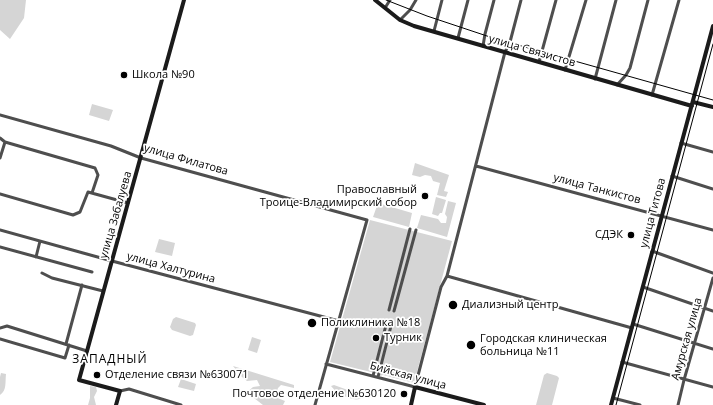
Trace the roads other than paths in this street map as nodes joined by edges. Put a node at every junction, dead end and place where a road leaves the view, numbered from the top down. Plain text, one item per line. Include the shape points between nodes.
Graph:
1 (184, 0) edge
2 (375, 0) edge
3 (390, 0) edge
4 (416, 0) edge
5 (442, 0) edge
6 (468, 0) edge
7 (494, 0) edge
8 (521, 0) edge
9 (556, 0) edge
10 (586, 0) edge
11 (616, 0) edge
12 (648, 0) edge
13 (679, 0) edge
14 (385, 8) junction
15 (400, 20) junction
16 (713, 26) edge
17 (434, 31) junction
18 (458, 38) junction
19 (483, 46) junction
20 (505, 52) junction
21 (539, 62) junction
22 (565, 70) junction
23 (595, 79) junction
24 (617, 85) junction
25 (652, 95) junction
26 (692, 104) junction
27 (713, 107) edge
28 (0, 115) edge
29 (0, 138) edge
30 (5, 142) junction
31 (681, 143) junction
32 (713, 152) edge
33 (0, 158) edge
34 (141, 158) junction
35 (476, 166) junction
36 (672, 176) junction
37 (713, 189) edge
38 (92, 193) junction
39 (0, 194) edge
40 (128, 203) junction
41 (661, 216) junction
42 (410, 229) dead end
43 (0, 230) edge
44 (416, 230) dead end
45 (713, 230) edge
46 (40, 241) junction
47 (0, 247) edge
48 (652, 251) junction
49 (36, 257) junction
50 (112, 261) junction
51 (42, 272) dead end
52 (92, 272) dead end
53 (713, 273) edge
54 (447, 276) junction
55 (713, 278) edge
56 (82, 285) junction
57 (643, 287) junction
58 (103, 291) junction
59 (704, 308) junction
60 (389, 310) dead end
61 (394, 311) dead end
62 (713, 311) edge
63 (339, 321) junction
64 (386, 325) dead end
65 (391, 326) dead end
66 (632, 326) junction
67 (0, 328) edge
68 (0, 339) edge
69 (694, 343) junction
70 (67, 345) junction
71 (713, 349) edge
72 (87, 350) junction
73 (622, 362) junction
74 (326, 364) junction
75 (373, 376) junction
76 (378, 377) junction
77 (684, 380) junction
78 (416, 387) junction
79 (713, 387) edge
80 (120, 391) junction
81 (613, 398) junction
82 (116, 405) edge
83 (181, 405) edge
84 (315, 405) edge
85 (411, 405) edge
86 (484, 405) edge
87 (611, 405) edge
88 (640, 405) edge
89 (678, 405) edge

1 - 34 street, улица Забалуева
2 - 14 street, улица Связистов
3 - 14 street
4 - 15 street
5 - 17 street
6 - 18 street
7 - 19 street
8 - 20 street
9 - 21 street
10 - 22 street
11 - 23 street
12 - 24 street via 630,68
13 - 25 street
14 - 15 street, улица Связистов
15 - 17 street, улица Связистов
16 - 26 street, улица Титова
17 - 18 street, улица Связистов
18 - 19 street, улица Связистов
19 - 20 street, улица Связистов
20 - 21 street, улица Связистов
20 - 35 street
21 - 22 street, улица Связистов
22 - 23 street, улица Связистов
23 - 24 street, улица Связистов
24 - 25 street, улица Связистов
25 - 26 street, улица Связистов
26 - 27 street, улица Связистов
26 - 31 street, улица Титова
28 - 34 street, улица Филатова via 111,146
29 - 30 street
30 - 33 street
30 - 38 street via 95,168 98,175
31 - 32 street
31 - 36 street, улица Титова
34 - 40 street, улица Забалуева
34 - 63 street, улица Филатова via 367,220
35 - 41 street, улица Танкистов
35 - 54 street
36 - 37 street
36 - 41 street, улица Титова
38 - 39 street via 88,192 80,212 73,215
38 - 40 street
40 - 50 street, улица Забалуева
41 - 45 street, улица Танкистов
41 - 48 street, улица Титова
42 - 60 street
43 - 46 street, улица Халтурина
44 - 61 street
46 - 49 street
46 - 50 street, улица Халтурина
47 - 49 street
48 - 53 street
48 - 57 street, улица Титова
49 - 52 street
50 - 58 street, улица Забалуева
50 - 63 street, улица Халтурина
51 - 56 street via 52,278
54 - 66 street
54 - 78 street
55 - 59 street, Амурская улица
56 - 58 street
56 - 70 street
57 - 59 street
57 - 66 street, улица Титова
58 - 72 street, улица Забалуева
59 - 62 street
59 - 69 street, Амурская улица
63 - 74 street
64 - 75 street
65 - 76 street
66 - 69 street
66 - 73 street, улица Титова
67 - 70 street via 7,326
68 - 70 street via 65,358
69 - 71 street
69 - 77 street, Амурская улица
70 - 72 street
72 - 80 street, улица Забалуева via 79,380
73 - 77 street
73 - 81 street, улица Титова
74 - 75 street, Бийская улица
74 - 84 street
75 - 76 street, Бийская улица
76 - 78 street, Бийская улица
77 - 79 street
77 - 89 street, Амурская улица
78 - 85 street
78 - 86 street, Бийская улица
80 - 82 street
80 - 83 street via 129,390
81 - 87 street, улица Титова
81 - 88 street

